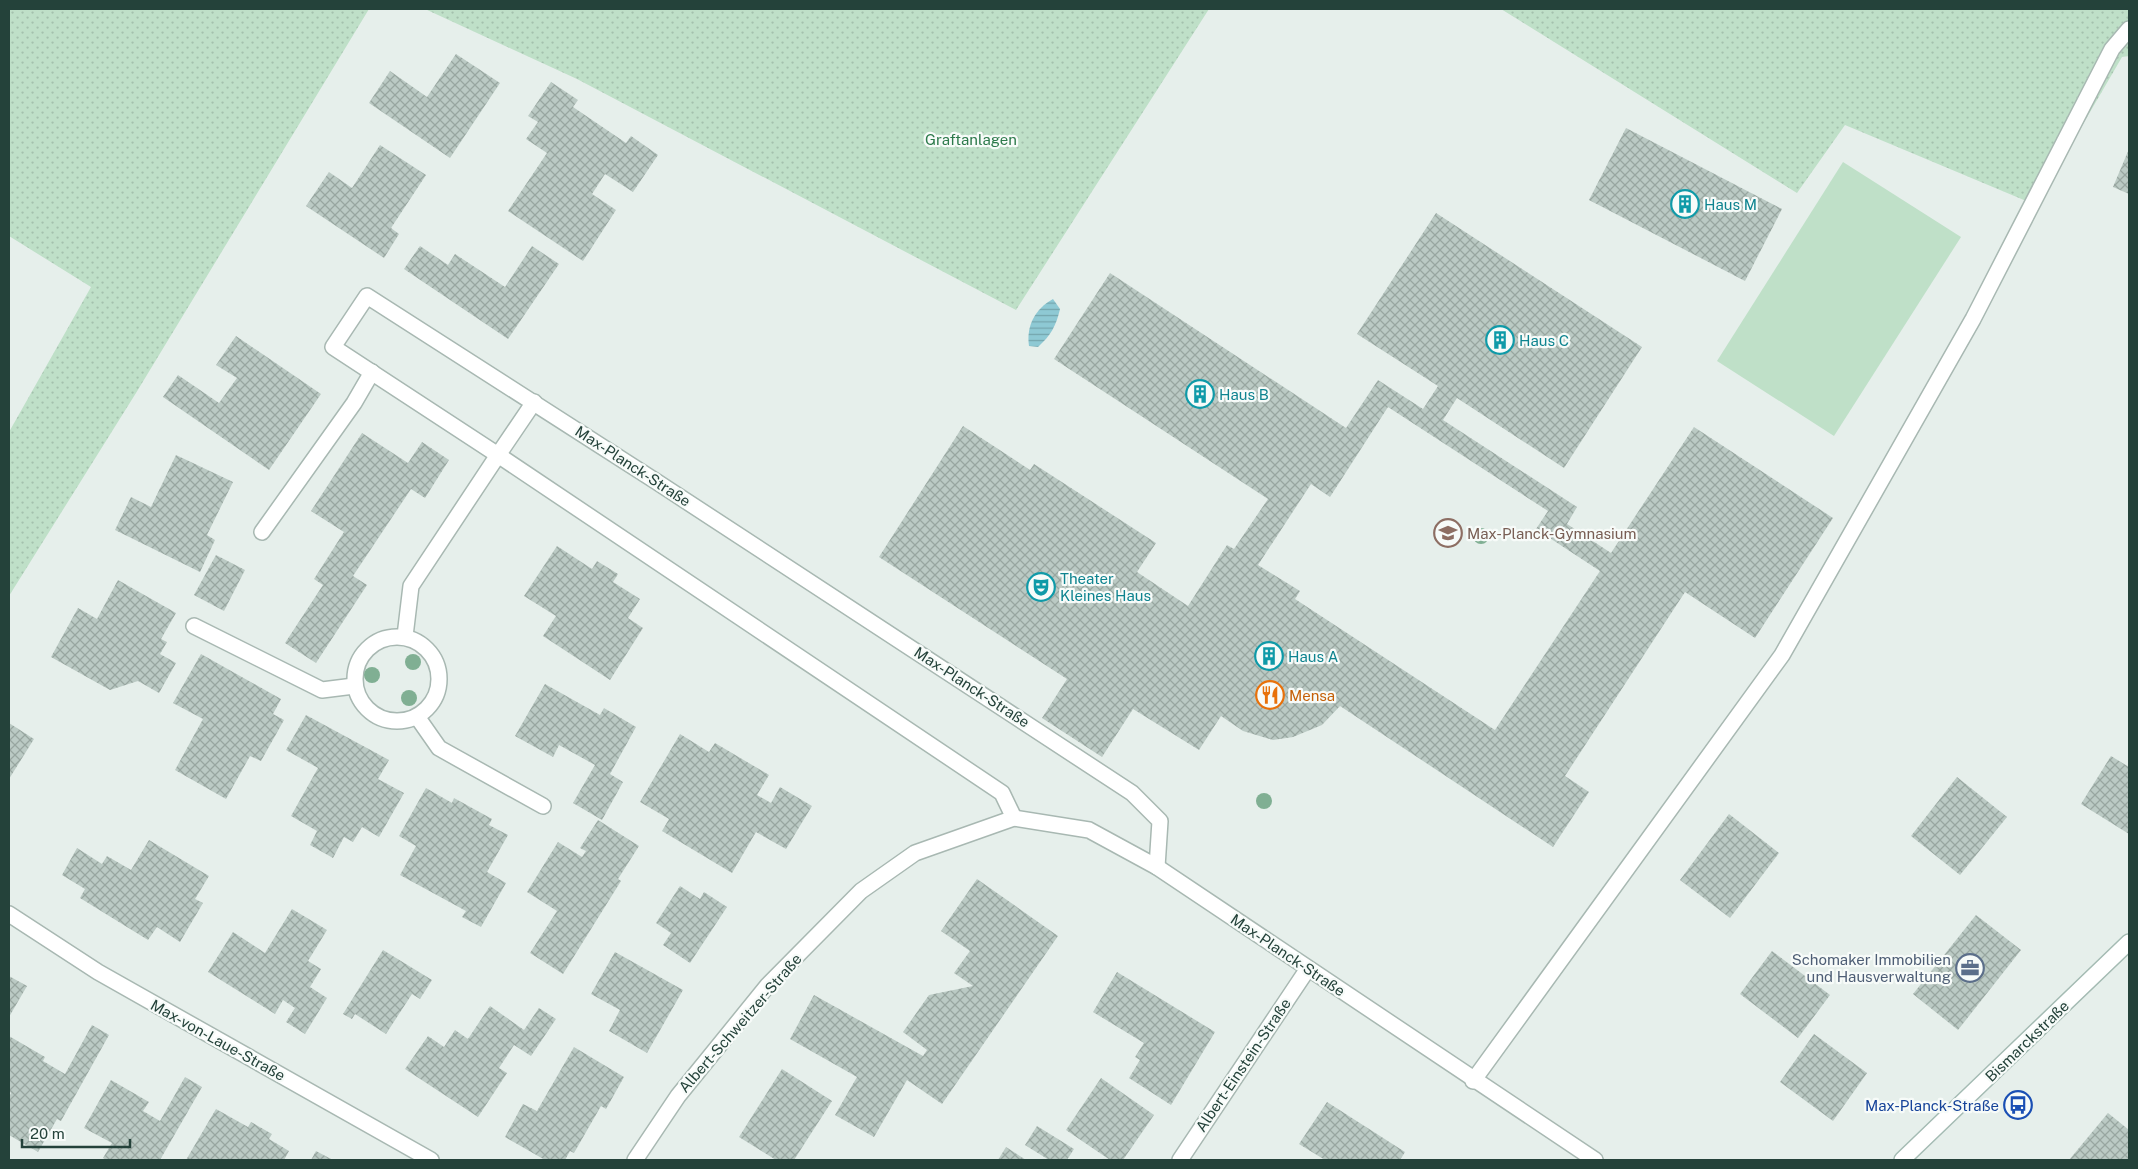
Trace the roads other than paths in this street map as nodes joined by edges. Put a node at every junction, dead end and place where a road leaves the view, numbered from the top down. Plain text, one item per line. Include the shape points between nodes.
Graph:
1 (2129, 29) edge
2 (372, 372) junction
3 (534, 402) junction
4 (498, 455) junction
5 (262, 532) dead end
6 (194, 626) dead end
7 (406, 636) junction
8 (354, 686) junction
9 (418, 718) junction
10 (544, 806) dead end
11 (1014, 818) junction
12 (1157, 867) junction
13 (9, 914) edge
14 (2129, 942) edge
15 (1307, 970) junction
16 (1473, 1081) junction
17 (431, 1160) edge
18 (635, 1160) edge
19 (1180, 1160) edge
20 (1595, 1160) edge
21 (1902, 1160) edge

1 - 16 street via 2112,49 1973,320 1782,655
2 - 3 street, Max-Planck-Straße via 333,347 367,296
2 - 4 street, Max-Planck-Straße
2 - 5 street via 354,403
3 - 4 street
3 - 12 street, Max-Planck-Straße via 1132,793 1160,821
4 - 7 street via 410,586
4 - 11 street, Max-Planck-Straße via 1002,793
6 - 8 street via 322,690
7 - 8 street via 385,638 365,650 355,666
7 - 9 street via 431,652 440,682 433,703
8 - 9 street via 365,709 377,718 397,723
9 - 10 street via 439,748
11 - 12 street, Albert-Schweitzer-Straße via 1089,830
11 - 18 street, Albert-Schweitzer-Straße via 915,853 861,891 768,985 678,1096
12 - 15 street, Max-Planck-Straße
13 - 17 street, Max-von-Laue-Straße via 98,972
14 - 21 street, Bismarckstraße
15 - 16 street, Max-Planck-Straße via 1360,1002
15 - 19 street, Albert-Einstein-Straße
16 - 20 street, Max-Planck-Straße

